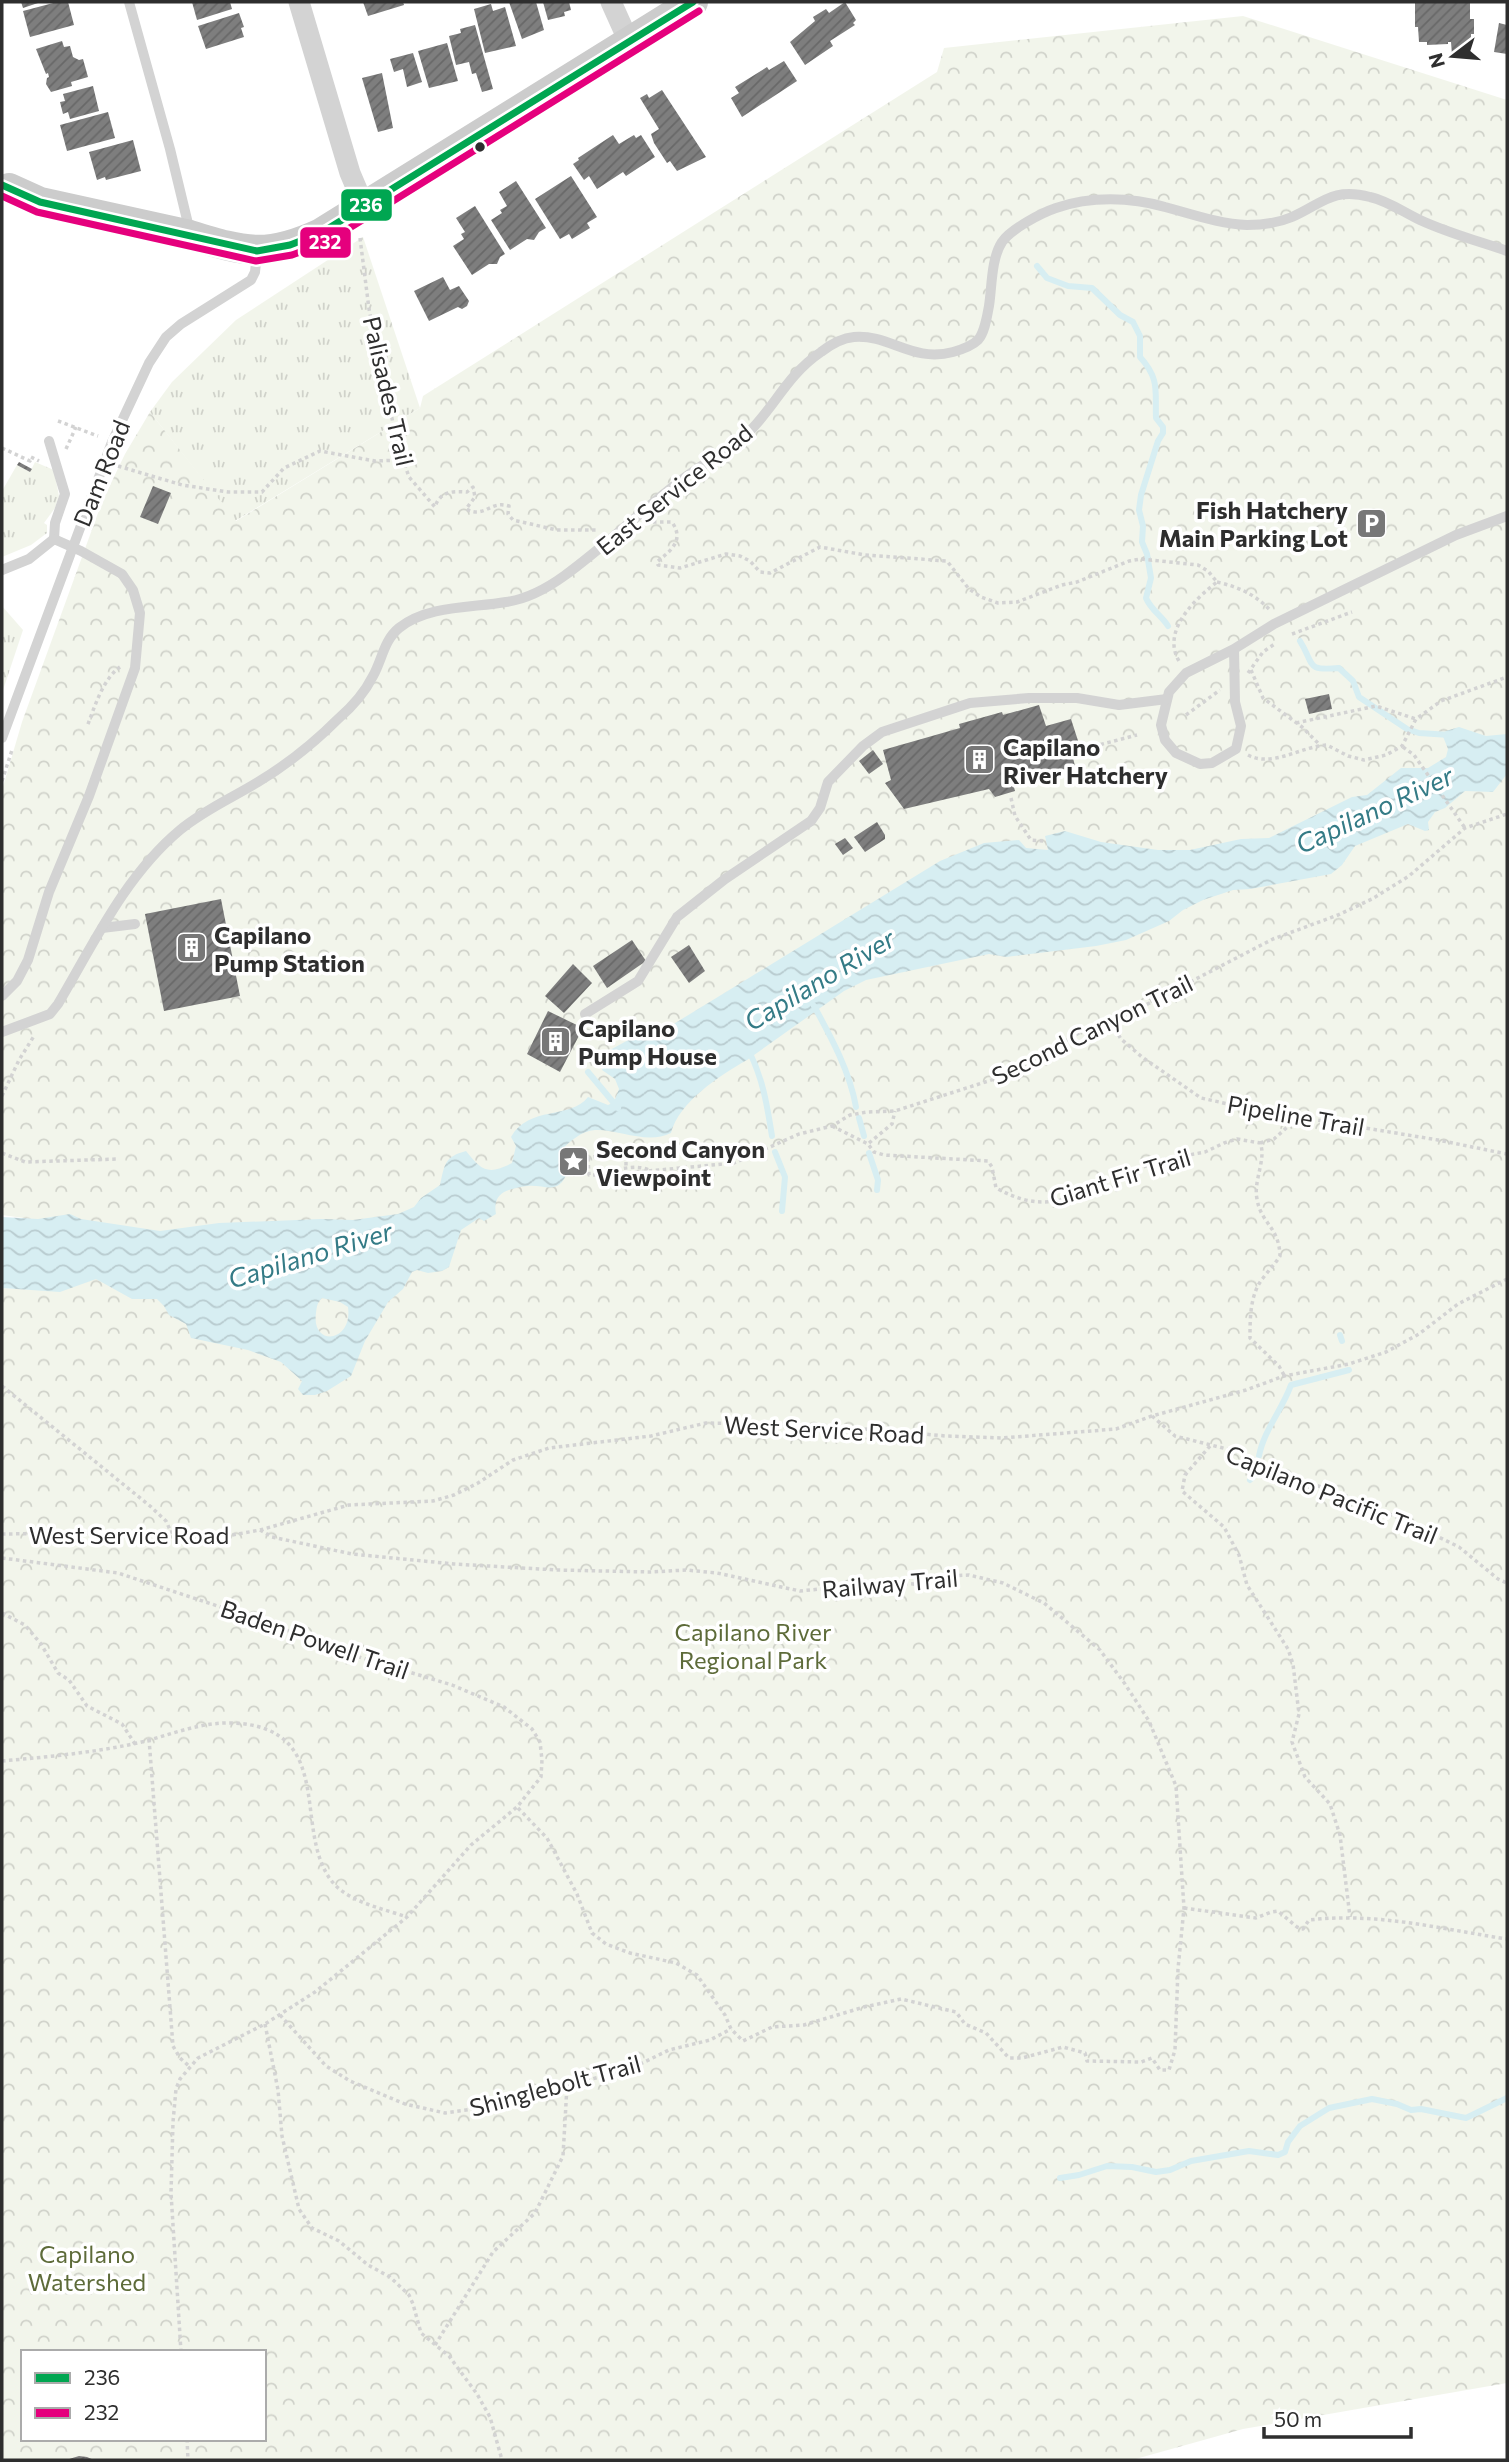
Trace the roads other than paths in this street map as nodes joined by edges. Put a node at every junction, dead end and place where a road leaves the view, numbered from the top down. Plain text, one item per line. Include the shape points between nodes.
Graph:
1 (129, 2) edge
2 (299, 2) edge
3 (611, 2) edge
4 (693, 2) edge
5 (629, 42) junction
6 (9, 188) dead end
7 (361, 219) junction
8 (190, 235) junction
9 (257, 251) junction
10 (1507, 251) edge
11 (49, 442) dead end
12 (1507, 516) edge
13 (54, 539) junction
14 (71, 547) junction
15 (2, 570) edge
16 (1234, 649) junction
17 (1167, 699) junction
18 (2, 738) edge
19 (135, 924) dead end
20 (102, 928) junction
21 (2, 996) edge
22 (585, 1014) dead end
23 (2, 1032) edge

1 - 8 lane
2 - 7 street
3 - 5 street
4 - 5 main road
5 - 7 main road
6 - 8 main road via 40,202
7 - 9 main road via 301,243
8 - 9 main road
9 - 14 lane, Dam Road via 251,280 181,324 149,363
10 - 20 lane, East Service Road via 1421,221 1380,200 1350,194 1334,195 1293,217 1250,225 1122,200 1089,200 1032,218 1002,241 979,340 947,354 922,356 871,338 841,340 801,367 743,438 678,482 539,592 509,602 420,616 400,627 388,640 371,680 344,714 286,765 206,810 176,833 147,863
11 - 13 lane via 65,494
12 - 16 lane via 1456,535 1275,624
13 - 14 lane
13 - 15 lane via 29,559
14 - 18 lane, Dam Road
14 - 21 lane via 122,574 133,590 140,612 135,668 53,881 28,960
16 - 17 lane via 1186,673
16 - 17 lane via 1235,702 1241,726 1236,749 1212,763 1200,764 1176,753 1165,740 1161,725
17 - 22 lane via 1119,705 1077,698 970,704 882,732 828,782 811,821 677,917 638,981
19 - 20 lane
20 - 23 lane, East Service Road via 50,1014

